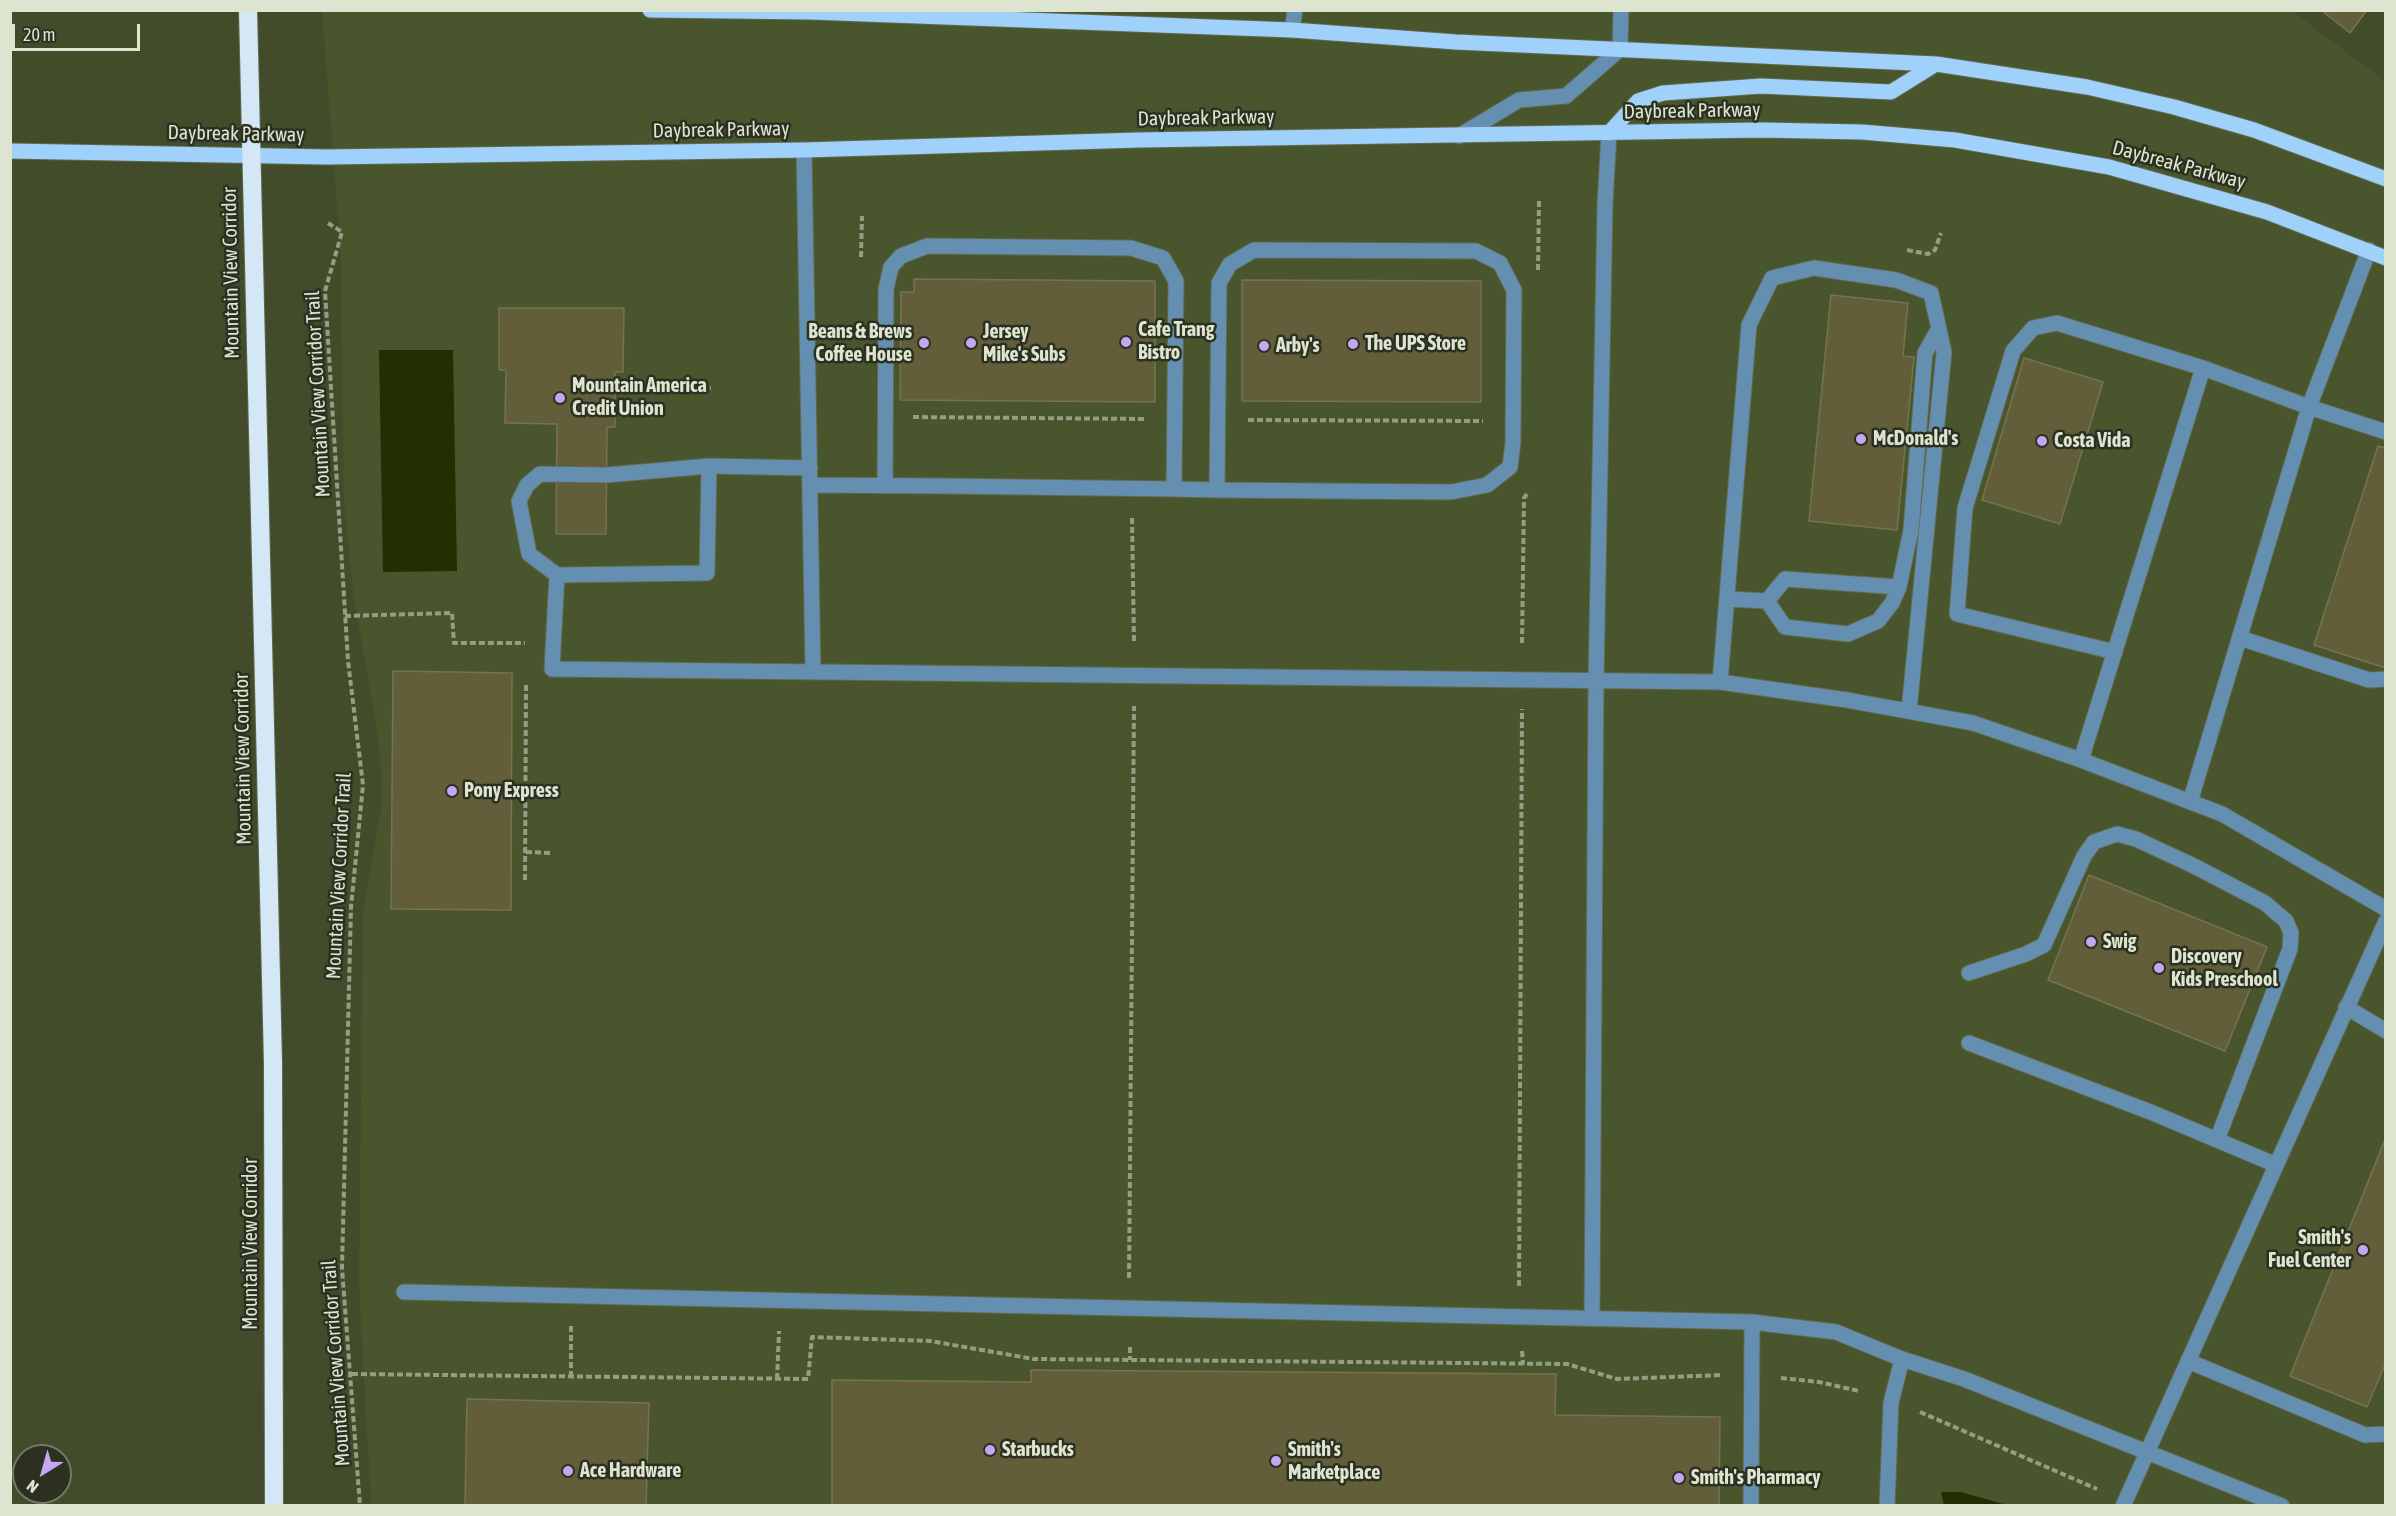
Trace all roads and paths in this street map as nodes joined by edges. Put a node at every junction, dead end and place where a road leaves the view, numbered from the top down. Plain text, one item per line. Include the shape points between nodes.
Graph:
1 (248, 10) edge
2 (650, 10) edge
3 (1294, 10) edge
4 (1621, 10) edge
5 (1292, 30) junction
6 (1620, 49) junction
7 (1936, 64) junction
8 (1609, 133) junction
9 (1459, 136) junction
10 (804, 150) junction
11 (10, 151) edge
12 (251, 157) junction
13 (2385, 179) edge
14 (328, 223) dead end
15 (1941, 233) dead end
16 (1898, 249) dead end
17 (2370, 250) junction
18 (2385, 258) edge
19 (1939, 328) junction
20 (2203, 368) junction
21 (711, 388) dead end
22 (638, 391) dead end
23 (2309, 407) junction
24 (909, 417) dead end
25 (1149, 419) dead end
26 (1241, 420) dead end
27 (1486, 421) dead end
28 (2385, 432) edge
29 (709, 466) junction
30 (810, 468) junction
31 (810, 485) junction
32 (885, 486) junction
33 (1174, 489) junction
34 (1217, 490) junction
35 (1132, 514) dead end
36 (556, 575) junction
37 (1899, 587) junction
38 (1727, 599) junction
39 (1767, 601) junction
40 (345, 616) junction
41 (2240, 639) junction
42 (1134, 642) dead end
43 (2115, 652) junction
44 (526, 655) dead end
45 (813, 672) junction
46 (526, 678) dead end
47 (2385, 679) edge
48 (1596, 681) junction
49 (1720, 682) junction
50 (1134, 699) dead end
51 (1522, 705) dead end
52 (1909, 711) junction
53 (2081, 760) junction
54 (2190, 802) junction
55 (526, 852) junction
56 (552, 853) dead end
57 (525, 880) dead end
58 (2385, 909) edge
59 (2385, 921) edge
60 (1969, 973) dead end
61 (2346, 1007) junction
62 (2385, 1031) edge
63 (1969, 1043) dead end
64 (2217, 1140) junction
65 (2274, 1164) junction
66 (1519, 1286) dead end
67 (1129, 1287) dead end
68 (404, 1292) dead end
69 (572, 1295) junction
70 (780, 1300) junction
71 (1592, 1317) junction
72 (1752, 1322) junction
73 (1130, 1347) dead end
74 (1522, 1350) dead end
75 (1902, 1359) junction
76 (1130, 1360) junction
77 (2188, 1361) junction
78 (1523, 1364) junction
79 (352, 1374) junction
80 (1730, 1375) dead end
81 (571, 1377) junction
82 (1779, 1378) dead end
83 (777, 1379) junction
84 (1859, 1391) dead end
85 (1919, 1412) dead end
86 (2385, 1434) edge
87 (2148, 1454) junction
88 (2098, 1490) dead end
89 (274, 1506) edge
90 (360, 1506) edge
91 (1751, 1506) edge
92 (1887, 1506) edge
93 (2122, 1506) edge
94 (2282, 1506) edge

1 - 12 highway, Mountain View Corridor
2 - 5 main road via 811,12
3 - 5 street
4 - 6 street
5 - 6 main road
6 - 7 main road
6 - 9 street via 1566,96 1519,100
7 - 8 main road via 1891,92 1761,86 1663,93 1638,101
7 - 13 main road via 2087,87 2174,107 2254,130
8 - 9 main road, Daybreak Parkway
8 - 17 main road, Daybreak Parkway via 1862,132 1965,141 2109,167 2196,190
8 - 48 street
9 - 10 main road, Daybreak Parkway
10 - 12 main road, Daybreak Parkway
10 - 30 street
11 - 12 main road, Daybreak Parkway
12 - 89 highway, Mountain View Corridor via 273,1063
14 - 40 path, Mountain View Corridor Trail via 342,232 325,291
15 - 16 path via 1935,250 1928,254
17 - 18 main road, Daybreak Parkway
17 - 23 street
19 - 37 street via 1925,353 1911,530
19 - 38 street via 1931,293 1896,280 1814,268 1772,278 1749,325
19 - 52 street via 1944,352
20 - 23 street
20 - 43 street
20 - 43 street via 2056,322 2033,328 2013,351 1965,508 1957,614
21 - 22 path
23 - 28 street
23 - 41 street
24 - 25 path
26 - 27 path
29 - 30 street
29 - 36 street via 707,573
29 - 36 street via 607,476 540,474 527,485 519,501 529,554
30 - 31 street
31 - 32 street
31 - 45 street
32 - 33 street
32 - 33 street via 886,290 891,267 901,256 927,246 1131,248 1163,258 1176,281
33 - 34 street
34 - 34 street via 1451,492 1487,485 1510,467 1514,290 1500,263 1476,251 1254,250 1230,264 1219,284
35 - 42 path
36 - 45 street via 552,669
37 - 39 street via 1785,579
37 - 39 street via 1878,621 1848,634 1785,627
38 - 39 street
38 - 49 street
40 - 44 path via 452,613 454,643 526,643
40 - 79 path, Mountain View Corridor Trail via 363,785 351,907 345,1106 342,1268
41 - 47 street via 2370,680
41 - 54 street
43 - 53 street
45 - 48 street
46 - 55 path
48 - 49 street
48 - 71 street
49 - 52 street
50 - 67 path
51 - 66 path
52 - 53 street via 1973,723
53 - 54 street
54 - 58 street via 2222,814
55 - 56 path
55 - 57 path
59 - 61 street
60 - 64 street via 2044,945 2084,856 2094,842 2105,836 2117,834 2136,839 2265,903 2286,921 2291,933 2290,949
61 - 62 street
61 - 65 street
63 - 64 street
64 - 65 street
65 - 77 street
68 - 69 street
69 - 70 street
69 - 81 path
70 - 71 street
70 - 83 path
71 - 72 street
72 - 75 street via 1836,1332
72 - 91 street
73 - 76 path
74 - 78 path
75 - 87 street via 1964,1379
75 - 92 street via 1891,1403
76 - 78 path
76 - 83 path via 1034,1359 930,1341 812,1337 808,1380
77 - 86 street via 2365,1435
77 - 87 street
78 - 80 path via 1567,1364 1617,1379
79 - 81 path
79 - 90 path, Mountain View Corridor Trail
81 - 83 path
82 - 84 path
85 - 88 path
87 - 93 street
87 - 94 street

